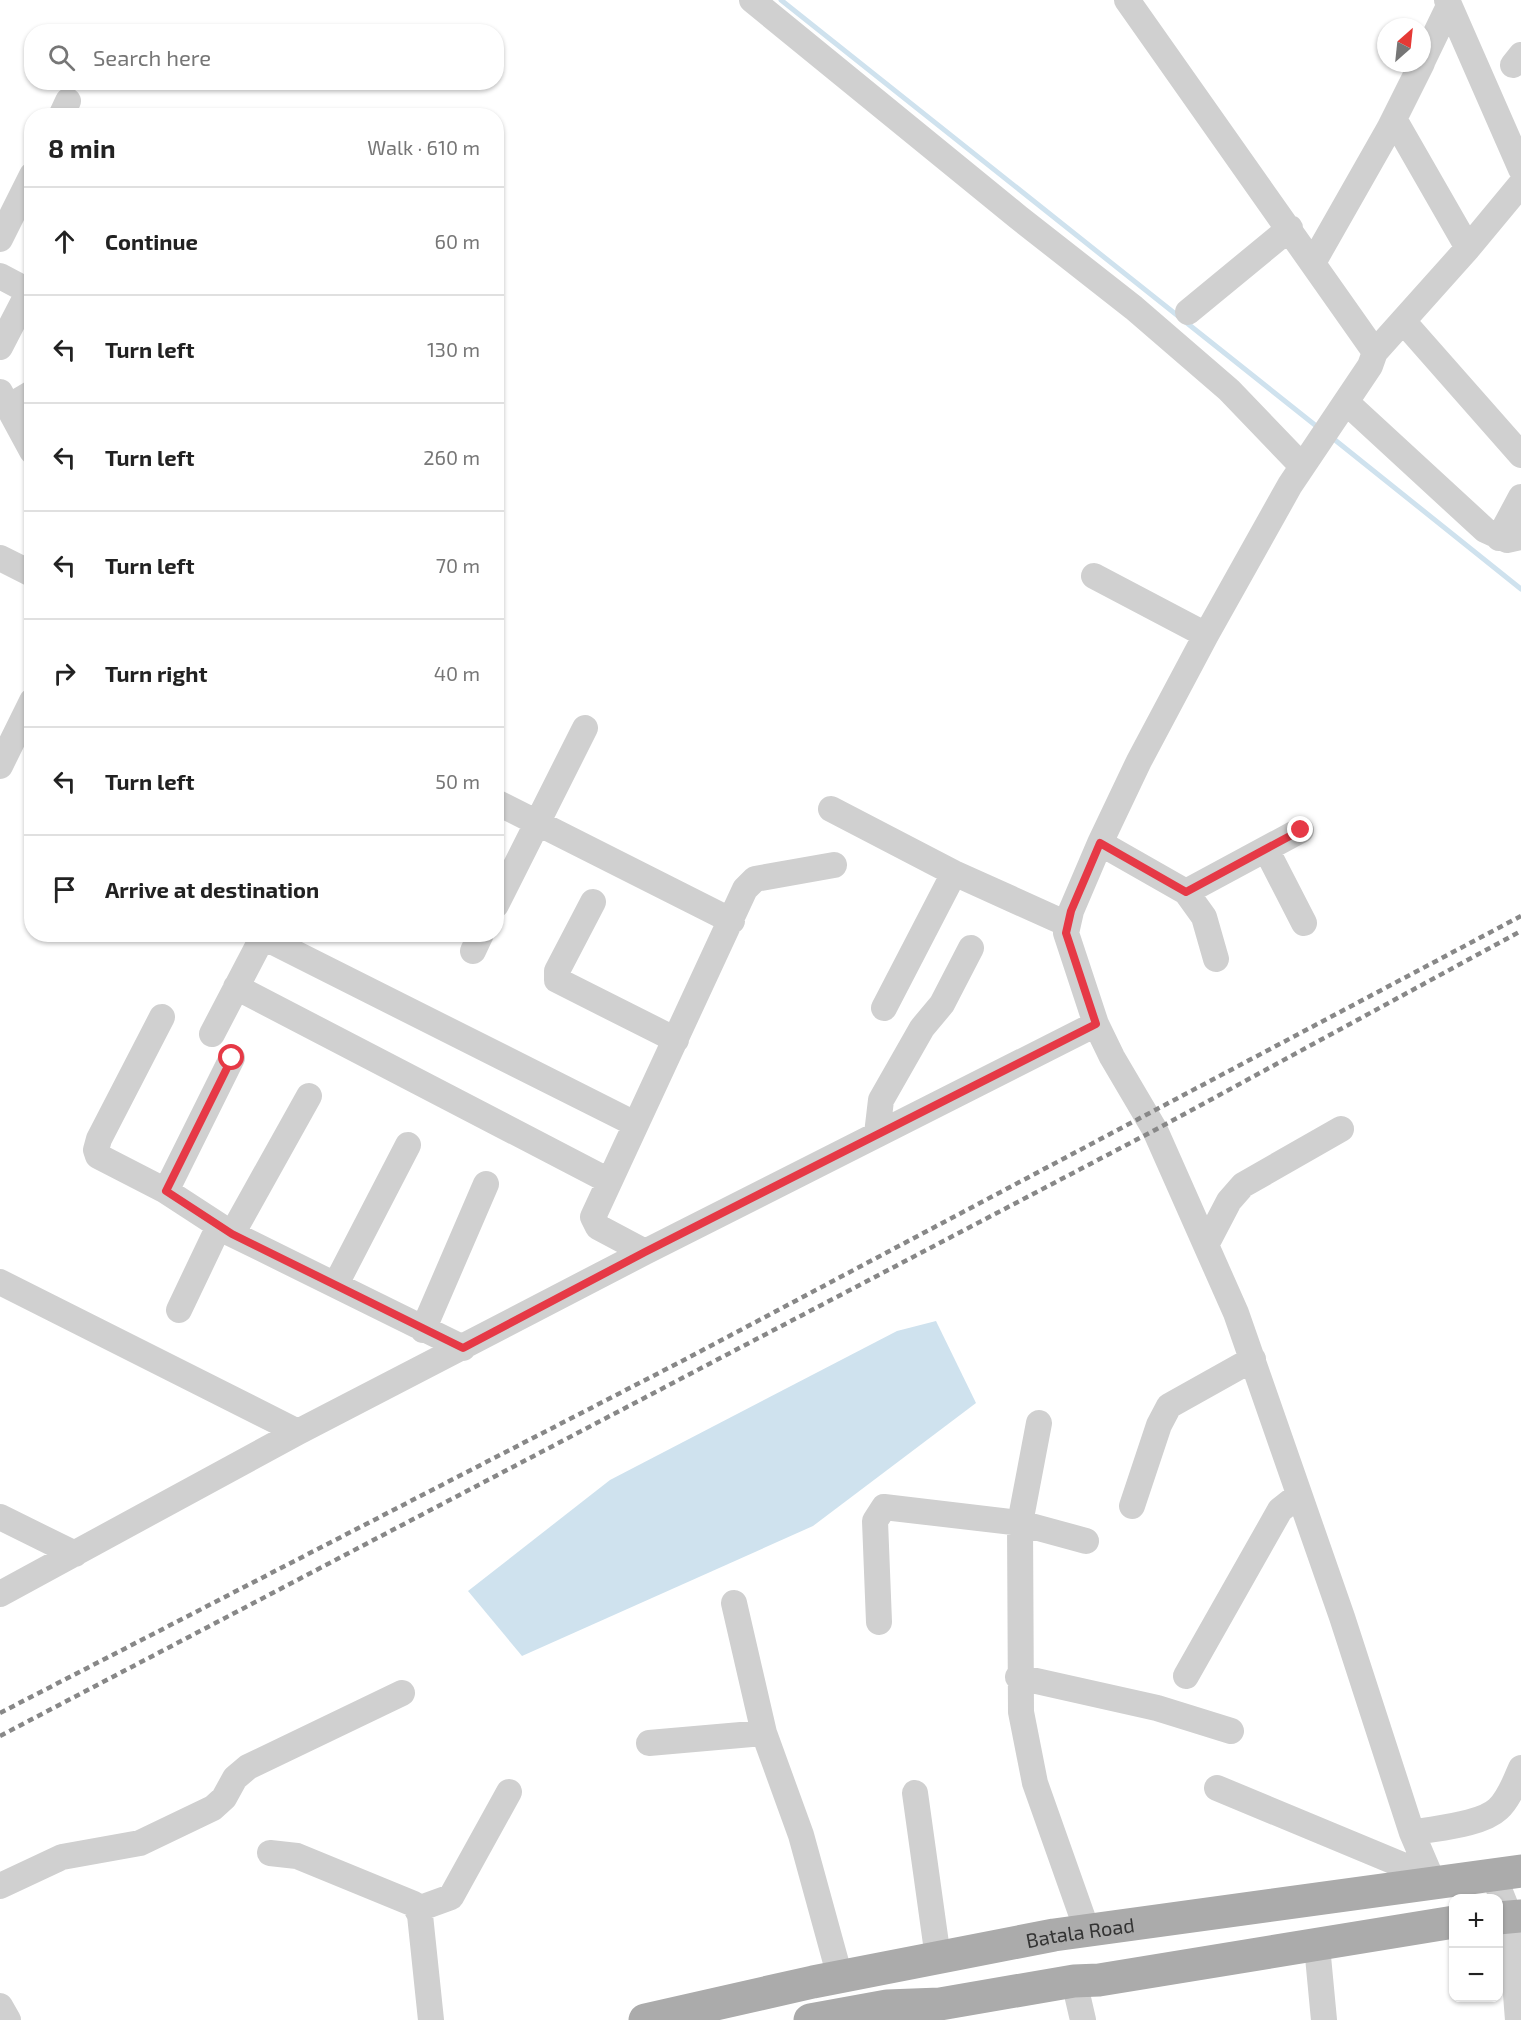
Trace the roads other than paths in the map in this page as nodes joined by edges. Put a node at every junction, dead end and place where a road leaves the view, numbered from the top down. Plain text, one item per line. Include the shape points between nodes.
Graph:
1 (752, 0) edge
2 (1127, 0) edge
3 (1448, 3) edge
4 (1431, 42) edge
5 (1417, 72) edge
6 (1394, 119) junction
7 (1521, 169) edge
8 (1521, 184) edge
9 (23, 216) edge
10 (1290, 228) junction
11 (0, 238) edge
12 (1468, 248) junction
13 (1314, 261) junction
14 (0, 276) edge
15 (24, 289) edge
16 (24, 303) edge
17 (1188, 312) dead end
18 (1403, 321) junction
19 (0, 347) edge
20 (1375, 351) junction
21 (14, 397) edge
22 (1346, 402) junction
23 (24, 427) edge
24 (1314, 448) junction
25 (1521, 455) edge
26 (1521, 497) edge
27 (1510, 537) edge
28 (0, 558) edge
29 (24, 570) edge
30 (1094, 576) dead end
31 (1206, 635) junction
32 (24, 715) edge
33 (585, 728) dead end
34 (3, 751) edge
35 (504, 806) edge
36 (831, 809) dead end
37 (539, 824) junction
38 (1301, 830) dead end
39 (1100, 843) junction
40 (1266, 849) junction
41 (834, 865) dead end
42 (954, 873) junction
43 (504, 891) edge
44 (1186, 892) junction
45 (593, 902) dead end
46 (732, 921) junction
47 (1304, 923) dead end
48 (1067, 924) junction
49 (261, 942) edge
50 (275, 942) edge
51 (971, 948) dead end
52 (1216, 959) dead end
53 (236, 987) junction
54 (884, 1008) dead end
55 (162, 1017) dead end
56 (1096, 1024) junction
57 (212, 1034) dead end
58 (675, 1040) junction
59 (232, 1058) dead end
60 (309, 1096) dead end
61 (635, 1124) junction
62 (1341, 1130) dead end
63 (878, 1134) junction
64 (408, 1145) dead end
65 (609, 1181) junction
66 (486, 1184) dead end
67 (166, 1191) junction
68 (226, 1230) junction
69 (1206, 1245) junction
70 (645, 1252) junction
71 (0, 1282) edge
72 (336, 1284) junction
73 (179, 1310) dead end
74 (423, 1330) junction
75 (463, 1348) junction
76 (1253, 1359) junction
77 (1039, 1423) dead end
78 (298, 1432) junction
79 (1299, 1495) junction
80 (1131, 1506) dead end
81 (0, 1517) edge
82 (1020, 1523) junction
83 (1086, 1541) dead end
84 (75, 1554) junction
85 (0, 1594) edge
86 (734, 1603) dead end
87 (879, 1622) dead end
88 (1186, 1676) dead end
89 (1018, 1677) junction
90 (402, 1693) dead end
91 (1231, 1731) dead end
92 (764, 1733) junction
93 (649, 1743) dead end
94 (1521, 1768) edge
95 (1217, 1788) dead end
96 (509, 1792) dead end
97 (915, 1793) dead end
98 (1412, 1833) junction
99 (270, 1853) dead end
100 (1507, 1873) edge
101 (1432, 1880) junction
102 (0, 1886) edge
103 (418, 1909) junction
104 (1510, 1917) edge
105 (1449, 1923) edge
106 (1088, 1930) junction
107 (1317, 1947) junction
108 (938, 1958) junction
109 (840, 1977) junction
110 (1074, 1981) junction
111 (0, 2006) edge
112 (941, 2012) edge
113 (882, 2013) edge
114 (8, 2020) edge
115 (431, 2020) edge
116 (645, 2020) edge
117 (810, 2020) edge
118 (1083, 2020) edge
119 (1324, 2020) edge
120 (1518, 2020) edge

1 - 24 street via 1134,308 1229,390
2 - 10 street
3 - 4 street
3 - 7 street
5 - 6 street
6 - 12 street
6 - 13 street
8 - 12 street
9 - 11 street
10 - 13 street
10 - 17 street
12 - 18 street
13 - 20 street
14 - 15 street
16 - 19 street
18 - 20 street
18 - 25 street
20 - 22 street via 1370,366
21 - 23 street
22 - 24 street
22 - 27 street via 1470,518
24 - 31 street
26 - 27 street
28 - 29 street
30 - 31 street
31 - 39 street
32 - 34 street
33 - 37 street
35 - 37 street
36 - 42 street
37 - 43 street
37 - 46 street
38 - 40 street
39 - 44 street
39 - 48 street
40 - 44 street
40 - 47 street
41 - 46 street via 755,879 745,889
42 - 48 street
42 - 54 street
44 - 52 street via 1204,917
45 - 58 street via 557,971 557,980
46 - 58 street
48 - 56 street via 1068,941
49 - 53 street
50 - 61 street
51 - 63 street via 942,1004 922,1028 884,1094 878,1111
53 - 57 street
53 - 65 street
55 - 67 street via 96,1150 108,1162
56 - 63 street
56 - 69 street via 1155,1130
58 - 61 street
59 - 67 street
60 - 68 street
61 - 65 street
62 - 69 street via 1243,1185
63 - 70 street
64 - 72 street
65 - 70 street via 592,1217 594,1222
66 - 74 street
67 - 68 street
68 - 72 street
68 - 73 street
69 - 76 street
70 - 75 street
71 - 78 street
72 - 74 street
74 - 75 street
75 - 78 street
76 - 79 street
76 - 80 street via 1169,1406 1158,1425
77 - 82 street
78 - 84 street
79 - 88 street via 1280,1510
79 - 98 street
81 - 84 street
82 - 83 street
82 - 87 street via 884,1507 875,1521
82 - 89 street
84 - 85 street
86 - 92 street
89 - 91 street via 1157,1708
89 - 106 street via 1035,1783
90 - 102 street via 248,1767 213,1808 140,1843 62,1857
92 - 93 street
92 - 109 street via 801,1835
94 - 98 street via 1497,1810 1483,1818
95 - 101 street
96 - 103 street via 451,1898
97 - 108 street
98 - 101 street
99 - 103 street via 315,1863 408,1901
100 - 101 main road, Batala Road
100 - 104 street
101 - 106 main road, Batala Road
103 - 115 street
104 - 120 street
105 - 107 main road
106 - 108 main road, Batala Road
107 - 110 main road
107 - 119 street
108 - 109 main road, Batala Road
109 - 116 main road, Batala Road
110 - 112 main road
110 - 118 street
111 - 114 street
112 - 113 main road
113 - 117 main road

